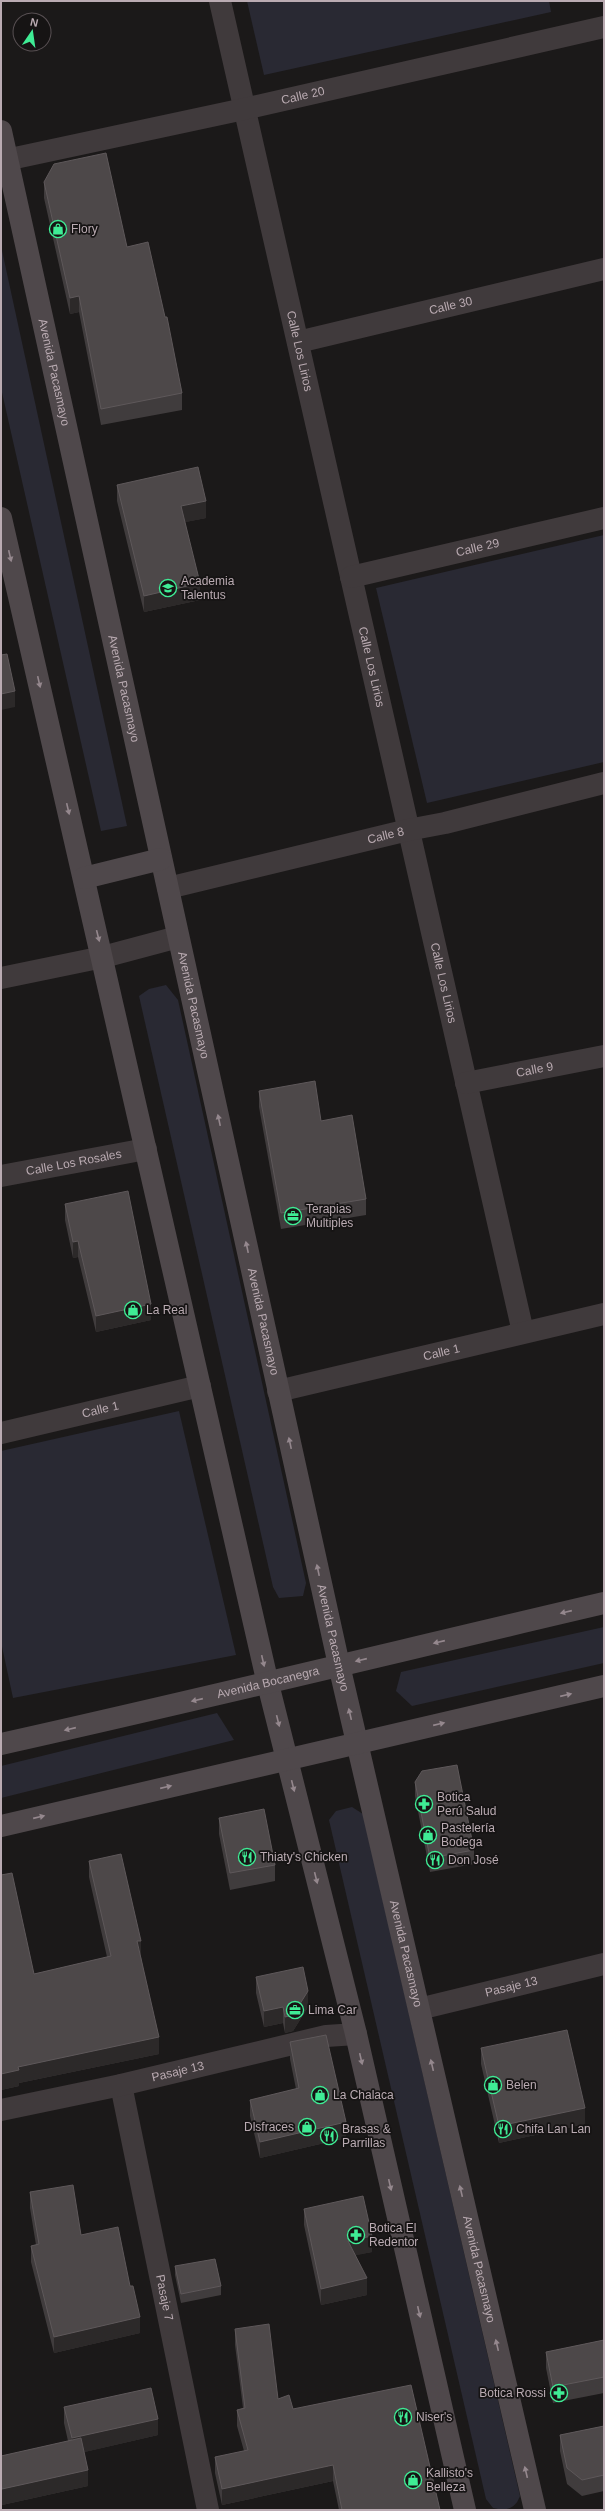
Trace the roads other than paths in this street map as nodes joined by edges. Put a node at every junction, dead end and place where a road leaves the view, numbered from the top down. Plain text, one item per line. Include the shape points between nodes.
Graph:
1 (220, 1) edge
2 (604, 27) edge
3 (244, 109) junction
4 (1, 131) edge
5 (4, 160) edge
6 (604, 269) edge
7 (298, 342) junction
8 (1, 518) edge
9 (604, 518) edge
10 (351, 577) junction
11 (604, 783) edge
12 (408, 830) junction
13 (162, 859) junction
14 (84, 878) junction
15 (168, 888) junction
16 (178, 937) junction
17 (103, 957) junction
18 (1, 978) edge
19 (604, 1056) edge
20 (466, 1083) junction
21 (146, 1149) junction
22 (1, 1176) edge
23 (604, 1314) edge
24 (523, 1332) junction
25 (200, 1386) junction
26 (278, 1391) junction
27 (1, 1433) edge
28 (604, 1603) edge
29 (339, 1665) junction
30 (268, 1684) junction
31 (604, 1686) edge
32 (357, 1743) junction
33 (1, 1744) edge
34 (287, 1758) junction
35 (1, 1826) edge
36 (604, 1964) edge
37 (418, 2009) junction
38 (356, 2034) junction
39 (121, 2085) junction
40 (1, 2110) edge
41 (208, 2510) edge
42 (465, 2510) edge
43 (535, 2510) edge

1 - 3 street, Calle Los Lirios
2 - 3 street, Calle 20
3 - 5 street, Calle 20
3 - 7 street, Calle Los Lirios
4 - 5 main road, Avenida Pacasmayo
5 - 13 main road, Avenida Pacasmayo
6 - 7 street, Calle 30
7 - 10 street, Calle Los Lirios
8 -> 14 main road
9 - 10 street, Calle 29
10 - 12 street, Calle Los Lirios
11 - 12 street, Calle 8
12 - 15 street, Calle 8
12 - 20 street, Calle Los Lirios
13 - 14 main road
13 - 15 main road, Avenida Pacasmayo
14 -> 17 main road
15 - 16 main road, Avenida Pacasmayo
16 - 17 street
26 -> 16 main road, Avenida Pacasmayo
17 - 18 street
17 - 21 main road
19 - 20 street, Calle 9
20 - 24 street, Calle Los Lirios
21 - 22 street, Calle Los Rosales
21 - 25 main road
23 - 24 street, Calle 1
24 - 26 street, Calle 1
25 - 27 street, Calle 1
25 -> 30 main road
29 -> 26 main road, Avenida Pacasmayo
28 -> 29 main road, Avenida Bocanegra
29 - 30 main road, Avenida Bocanegra
32 -> 29 main road, Avenida Pacasmayo
30 -> 33 main road, Avenida Bocanegra
30 -> 34 main road
32 -> 31 main road
32 - 34 main road
32 - 37 main road, Avenida Pacasmayo
35 -> 34 main road
34 -> 38 main road
36 - 37 street, Pasaje 13
43 -> 37 main road, Avenida Pacasmayo
38 - 39 street, Pasaje 13 via 326,2036
38 -> 42 main road
39 - 40 street, Pasaje 13
39 - 41 street, Pasaje 7

